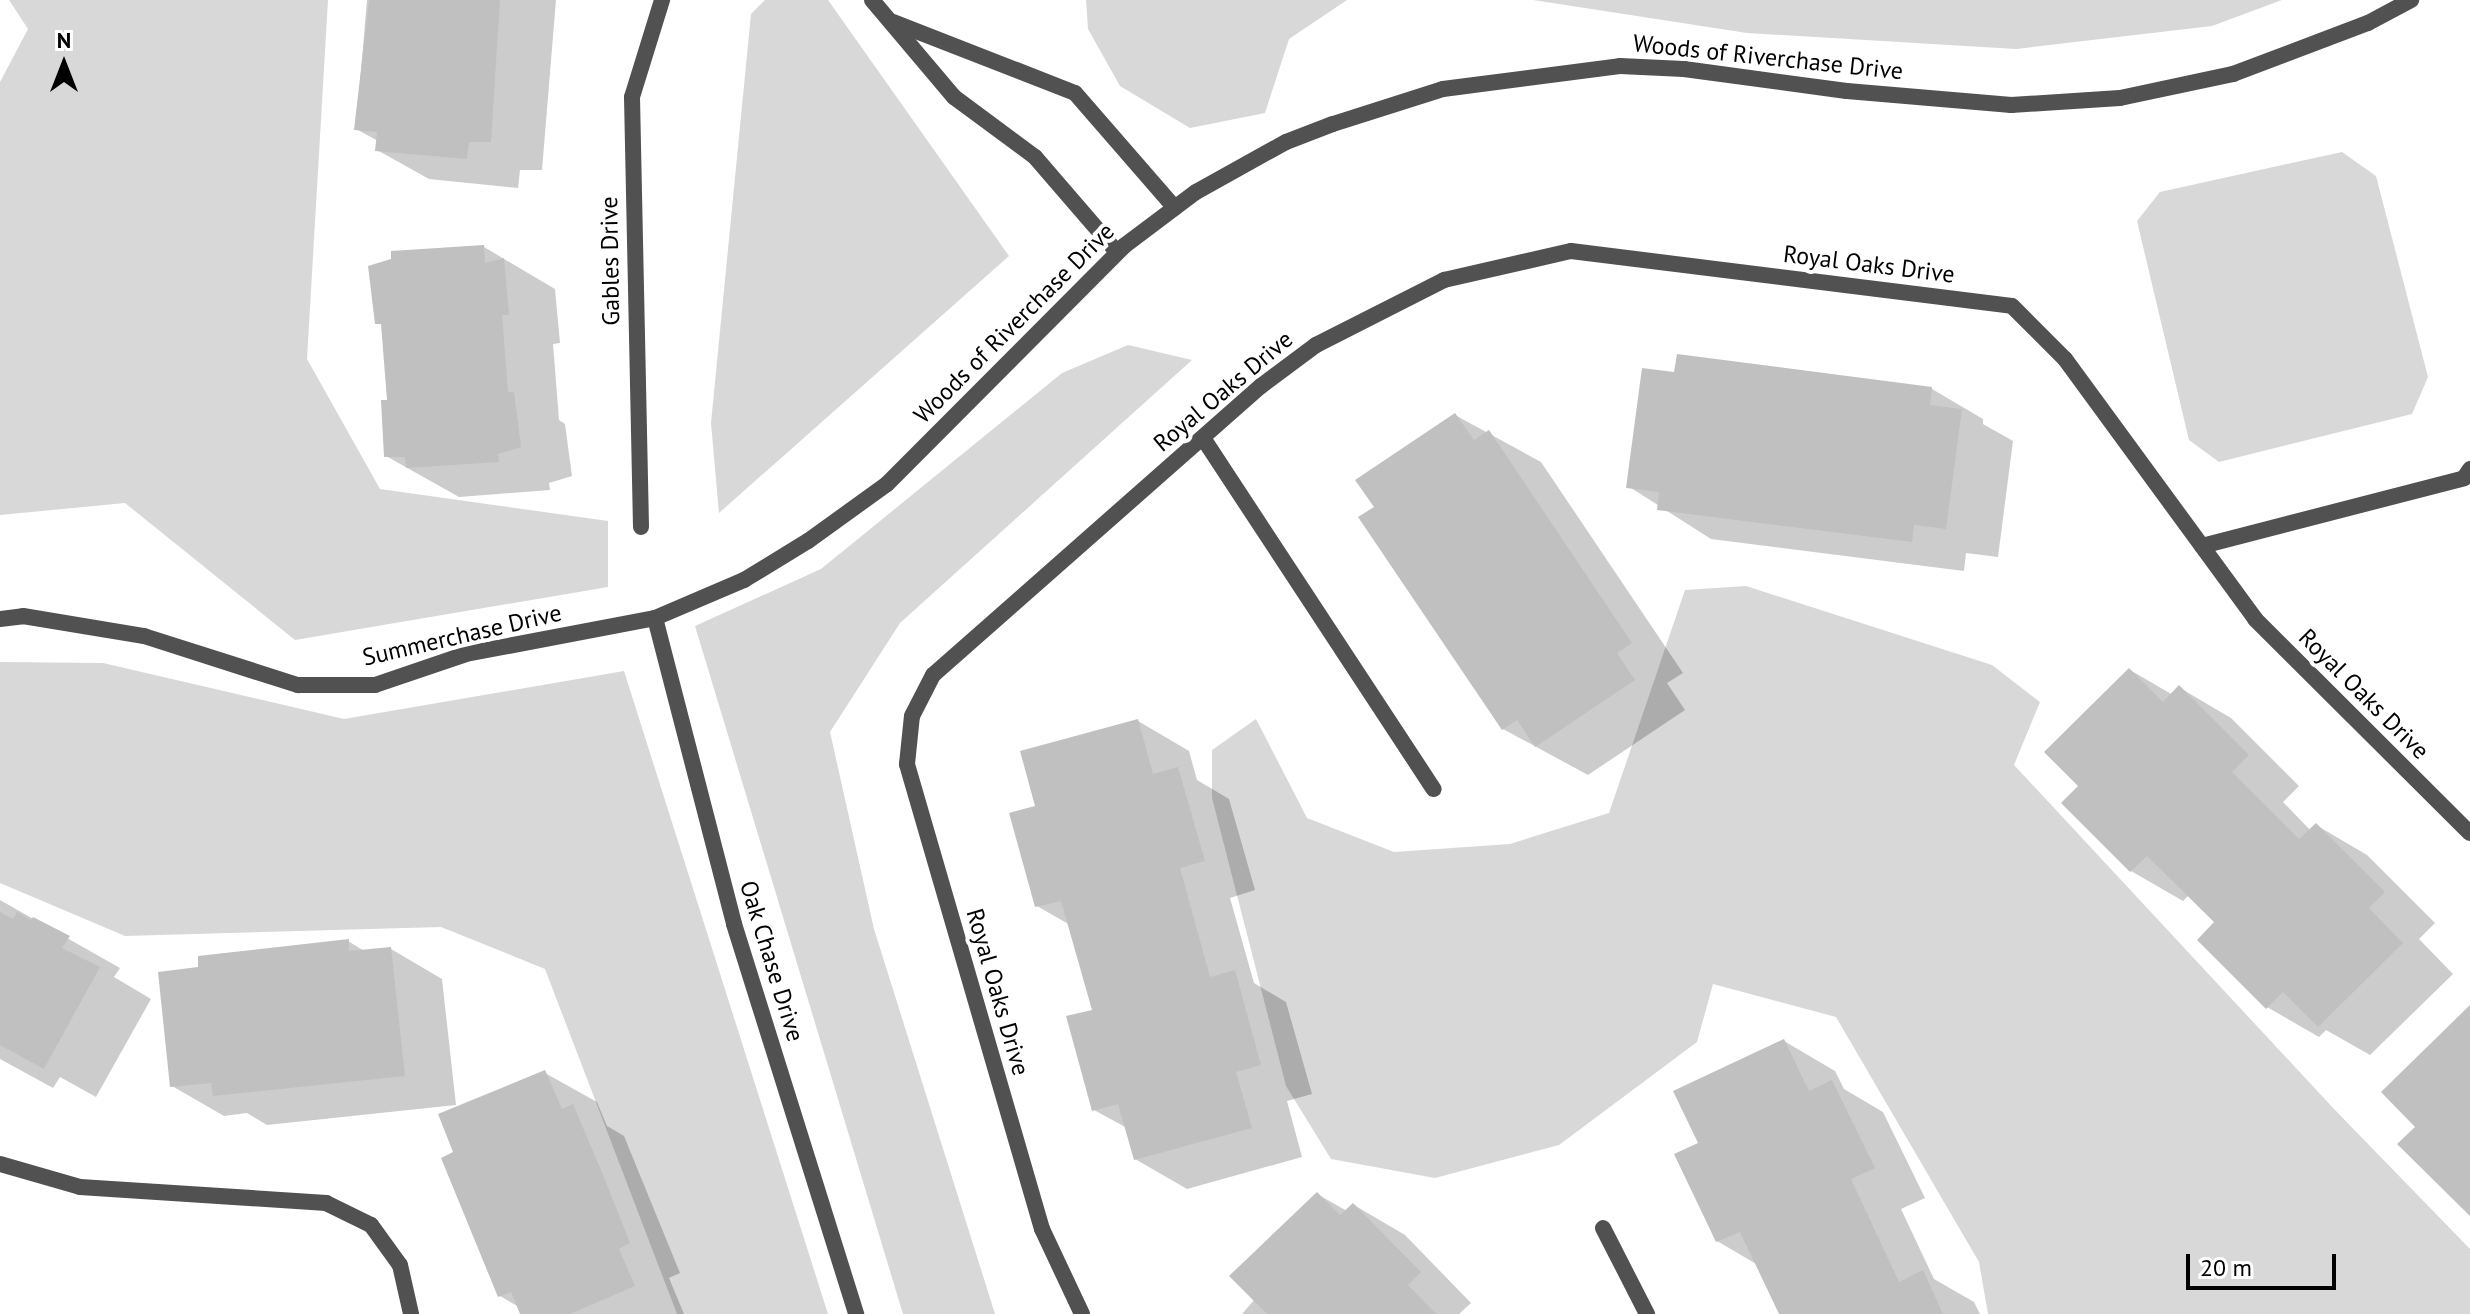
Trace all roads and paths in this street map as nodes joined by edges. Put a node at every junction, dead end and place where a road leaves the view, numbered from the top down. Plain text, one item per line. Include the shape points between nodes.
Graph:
1 (662, 0) edge
2 (872, 0) edge
3 (2411, 0) edge
4 (888, 20) junction
5 (1175, 208) junction
6 (1117, 252) junction
7 (1203, 438) junction
8 (2470, 469) edge
9 (641, 527) dead end
10 (2202, 546) junction
11 (655, 618) junction
12 (0, 619) edge
13 (1434, 789) dead end
14 (2470, 833) edge
15 (0, 1164) edge
16 (1603, 1228) dead end
17 (411, 1314) edge
18 (856, 1314) edge
19 (1082, 1314) edge
20 (1647, 1314) edge

1 - 9 street, Gables Drive via 632,97
2 - 4 street
3 - 5 street, Woods of Riverchase Drive via 2368,23 2233,74 2120,98 2011,105 1620,66 1443,89 1286,142
4 - 5 street via 1075,93
4 - 6 street via 954,97 1035,157
5 - 6 street, Woods of Riverchase Drive
6 - 11 street, Woods of Riverchase Drive via 887,484 744,580
7 - 10 street, Royal Oaks Drive via 1316,345 1430,287 1571,251 2012,306 2065,359
7 - 13 street
7 - 19 street, Royal Oaks Drive via 933,675 912,716 907,764 1042,1229
8 - 10 street via 2464,478
10 - 14 street, Royal Oaks Drive via 2255,619
11 - 12 street, Summerchase Drive via 466,654 375,685 298,685 144,636 23,616
11 - 18 street, Oak Chase Drive via 734,924
15 - 17 street via 80,1187 326,1203 371,1225 400,1265
16 - 20 street

